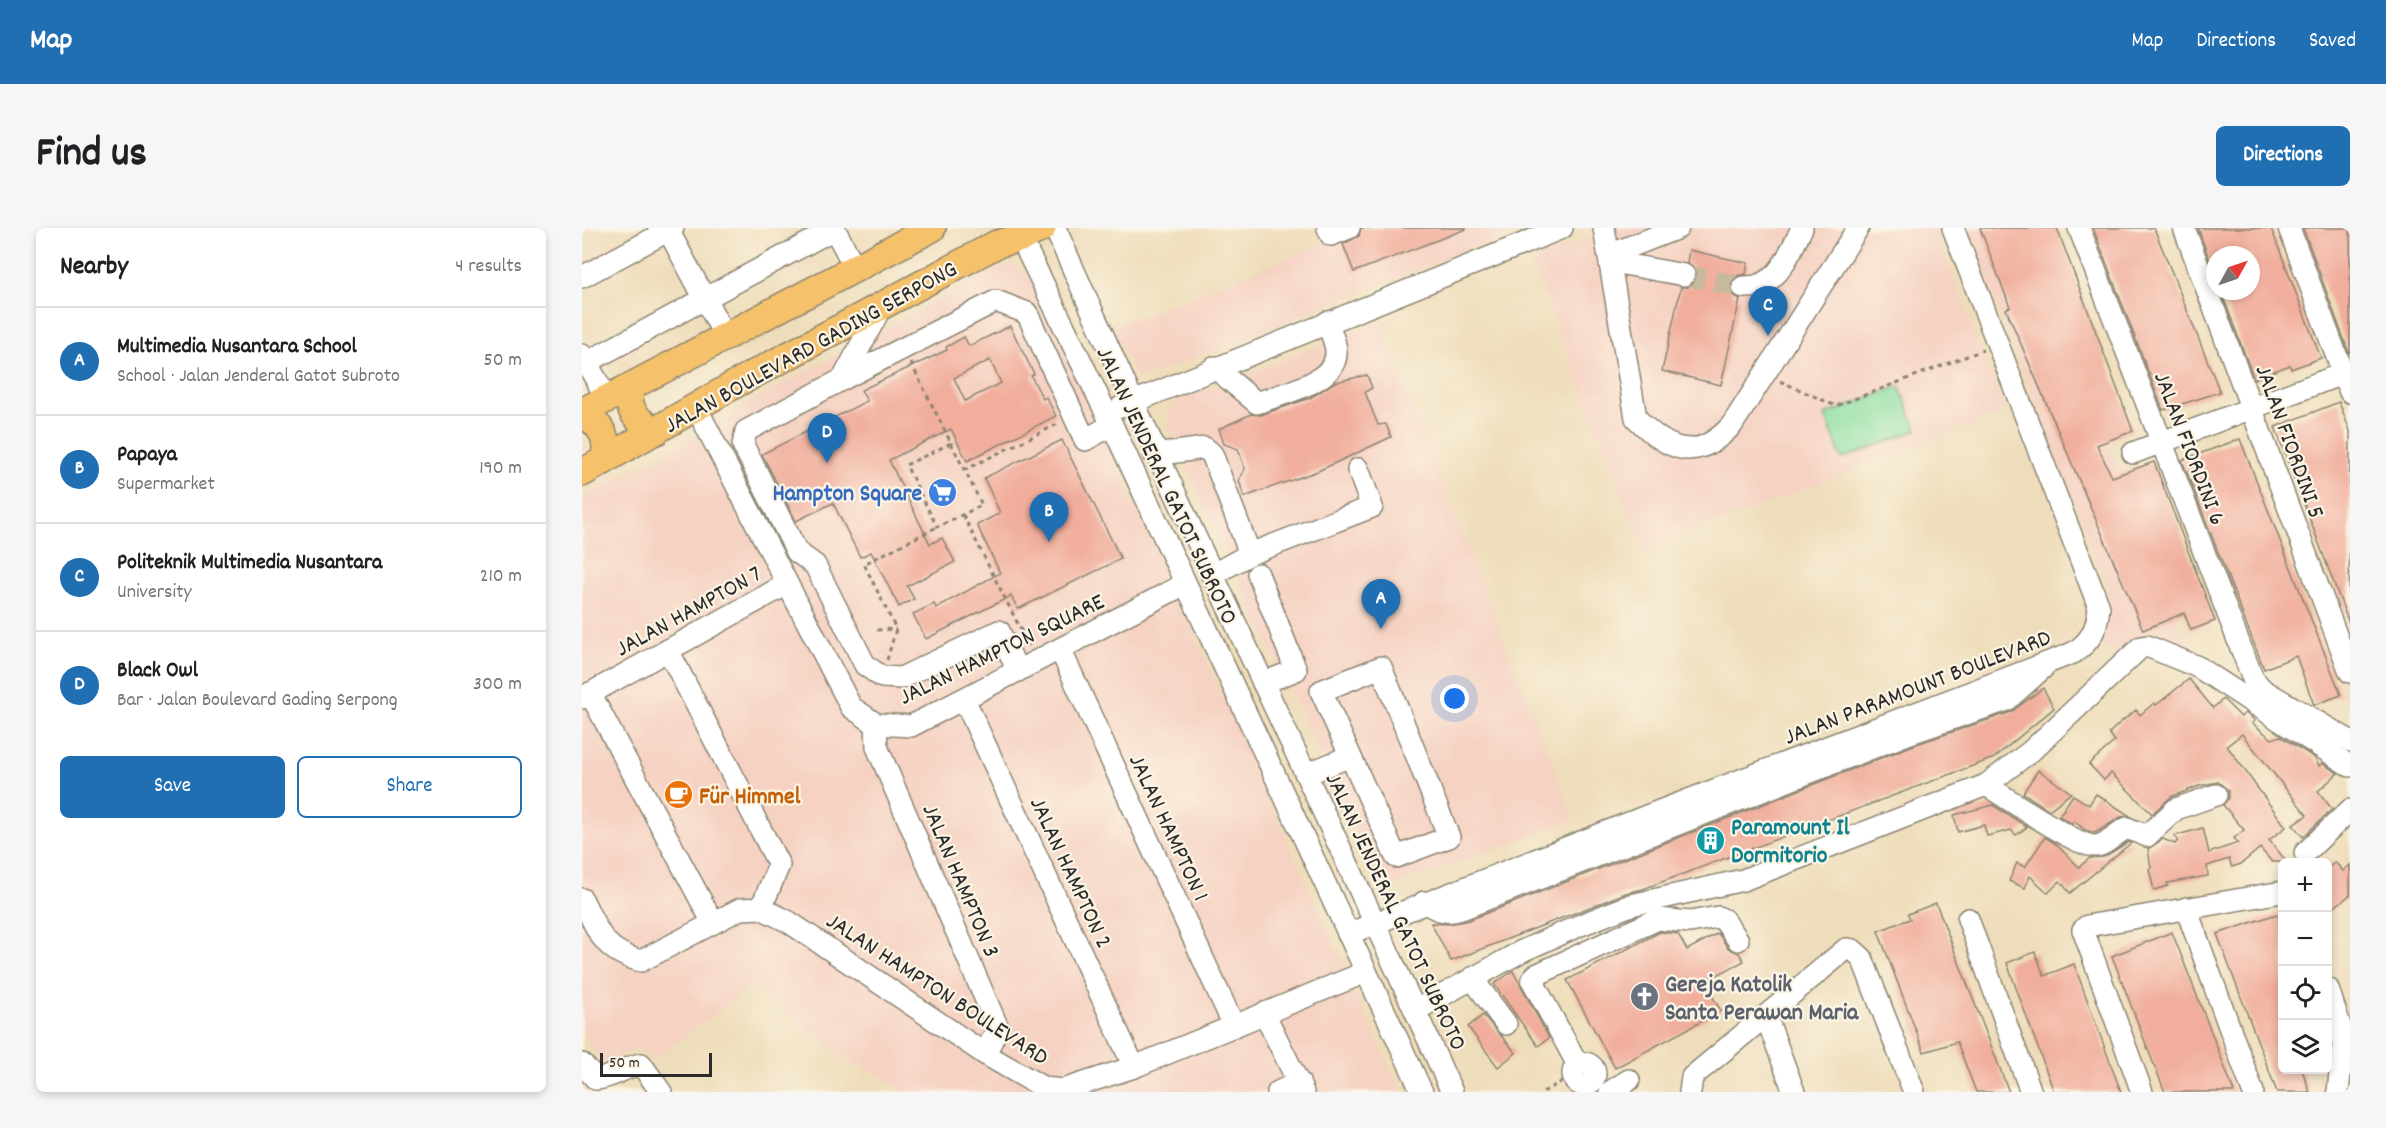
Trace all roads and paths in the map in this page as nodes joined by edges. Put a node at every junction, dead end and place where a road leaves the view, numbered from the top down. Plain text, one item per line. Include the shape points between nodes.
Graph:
1 (932, 228) edge
2 (1055, 228) edge
3 (1328, 228) edge
4 (1349, 228) edge
5 (1562, 228) edge
6 (1604, 228) edge
7 (1678, 228) edge
8 (1802, 228) edge
9 (1858, 228) edge
10 (1953, 228) edge
11 (2079, 228) edge
12 (2184, 228) edge
13 (2289, 228) edge
14 (670, 229) edge
15 (834, 229) edge
16 (1026, 231) edge
17 (1609, 255) junction
18 (855, 268) junction
19 (1684, 275) tunnel mouth
20 (582, 277) edge
21 (1743, 287) tunnel mouth
22 (705, 299) junction
23 (882, 305) junction
24 (1327, 322) junction
25 (726, 338) junction
26 (1998, 344) junction
27 (903, 348) junction
28 (583, 361) edge
29 (1214, 368) junction
30 (1765, 374) junction
31 (843, 379) junction
32 (2348, 379) edge
33 (618, 392) junction
34 (1132, 402) junction
35 (696, 407) junction
36 (2252, 408) junction
37 (582, 413) edge
38 (1074, 416) junction
39 (1110, 419) junction
40 (656, 431) junction
41 (2161, 442) junction
42 (951, 443) junction
43 (2133, 453) dead end
44 (1155, 455) junction
45 (593, 467) edge
46 (964, 470) junction
47 (1358, 470) dead end
48 (963, 515) junction
49 (937, 527) junction
50 (1250, 554) junction
51 (1258, 574) dead end
52 (1212, 575) junction
53 (787, 584) junction
54 (1185, 584) junction
55 (896, 629) junction
56 (877, 630) dead end
57 (1060, 649) junction
58 (668, 650) junction
59 (1027, 666) junction
60 (2350, 672) edge
61 (882, 677) junction
62 (1263, 684) junction
63 (586, 695) edge
64 (964, 699) junction
65 (876, 724) junction
66 (2350, 741) edge
67 (1350, 756) junction
68 (2350, 766) edge
69 (1306, 774) junction
70 (1986, 786) junction
71 (2216, 795) dead end
72 (2350, 810) edge
73 (2306, 853) dead end
74 (2278, 893) edge
75 (582, 899) edge
76 (761, 908) junction
77 (2186, 908) junction
78 (1968, 919) dead end
79 (1374, 922) junction
80 (713, 923) junction
81 (1348, 934) junction
82 (1738, 940) dead end
83 (1366, 972) junction
84 (1472, 978) junction
85 (2332, 1001) edge
86 (1416, 1010) junction
87 (1264, 1013) junction
88 (1766, 1016) junction
89 (1506, 1024) dead end
90 (1234, 1026) junction
91 (985, 1054) junction
92 (582, 1064) edge
93 (1134, 1067) junction
94 (1629, 1080) dead end
95 (1580, 1084) edge
96 (1301, 1087) edge
97 (1690, 1090) edge
98 (661, 1092) edge
99 (1278, 1092) edge
100 (1422, 1092) edge
101 (1452, 1092) edge
102 (1543, 1092) edge
103 (1610, 1092) edge
104 (1794, 1092) edge
105 (1914, 1092) edge
106 (2031, 1092) edge
107 (2142, 1092) edge
108 (2253, 1092) edge
109 (2338, 1092) edge

1 - 18 main road, JALAN BOULEVARD GADING SERPONG
2 - 34 street, JALAN JENDERAL GATOT SUBROTO
3 - 4 street via 1331,235
5 - 24 street
6 - 17 street
7 - 17 street
8 - 21 street via 1777,275 1753,288
9 - 30 street
10 - 26 street, JALAN PARAMOUNT BOULEVARD
11 - 41 street, JALAN FIORDINI 6
12 - 36 street, JALAN FIORDINI 5
13 - 32 street
14 - 20 street
14 - 22 street
15 - 18 street
15 - 22 street
16 - 23 main road, JALAN BOULEVARD GADING SERPONG
16 - 39 street, JALAN JENDERAL GATOT SUBROTO
17 - 19 street via 1624,264
17 - 30 street via 1636,418 1654,437 1678,448 1699,450 1717,442
18 - 25 main road, JALAN BOULEVARD GADING SERPONG
22 - 25 street
22 - 28 street
23 - 31 street
23 - 35 main road, JALAN BOULEVARD GADING SERPONG
24 - 29 street
24 - 29 street via 1336,353 1333,369 1318,380 1257,403
25 - 33 main road, JALAN BOULEVARD GADING SERPONG
26 - 30 path via 1836,406
26 - 79 street, JALAN PARAMOUNT BOULEVARD via 2099,607 2090,640 2073,653 2048,663
27 - 31 street
27 - 38 street via 996,301 1027,313
27 - 42 path
28 - 33 street
29 - 34 street
31 - 61 street via 746,431 743,445 798,552 815,565 865,664
32 - 36 street
33 - 37 main road, JALAN BOULEVARD GADING SERPONG
33 - 40 main road via 628,399 643,424
34 - 39 street
34 - 44 street, JALAN JENDERAL GATOT SUBROTO
35 - 40 main road, JALAN BOULEVARD GADING SERPONG
35 - 53 street, JALAN HAMPTON SQUARE
36 - 41 street
36 - 60 street, JALAN FIORDINI 5
37 - 45 main road via 601,429 606,440
38 - 39 street via 1085,440
38 - 46 path
39 - 54 street, JALAN JENDERAL GATOT SUBROTO
40 - 45 main road, JALAN BOULEVARD GADING SERPONG
41 - 43 street
41 - 66 street, JALAN FIORDINI 6 via 2257,685
42 - 46 path
42 - 49 path via 906,465
44 - 50 street via 1205,448 1212,454
44 - 52 street, JALAN JENDERAL GATOT SUBROTO
46 - 48 path via 982,505
47 - 50 street via 1372,507
48 - 49 path
48 - 59 path
49 - 55 path via 864,564
50 - 52 street
51 - 62 street via 1296,670
52 - 62 street, JALAN JENDERAL GATOT SUBROTO
53 - 58 street, JALAN HAMPTON 7
53 - 65 street, JALAN HAMPTON SQUARE via 851,707
54 - 57 street, JALAN HAMPTON SQUARE
54 - 81 street, JALAN JENDERAL GATOT SUBROTO
55 - 56 path
55 - 61 path
57 - 59 street, JALAN HAMPTON SQUARE
57 - 90 street, JALAN HAMPTON 1
58 - 63 street, JALAN HAMPTON 7
58 - 76 street via 778,865
59 - 61 street via 999,631 901,678
59 - 64 street, JALAN HAMPTON SQUARE
62 - 69 street, JALAN JENDERAL GATOT SUBROTO
63 - 80 street
64 - 65 street, JALAN HAMPTON SQUARE via 911,726
64 - 93 street, JALAN HAMPTON 2
65 - 91 street, JALAN HAMPTON 3 via 877,747 998,1028
67 - 67 street via 1396,857 1449,837 1381,667 1321,691
67 - 69 street
68 - 70 street via 2198,667 2141,646 2031,751
69 - 79 street, JALAN JENDERAL GATOT SUBROTO
70 - 71 street via 2092,846 2127,828 2147,836 2176,809
70 - 84 street via 1743,880 1631,905 1540,943
72 - 73 street
74 - 77 street
75 - 80 street via 605,942 620,956 641,961
76 - 80 street via 740,909
76 - 91 street, JALAN HAMPTON BOULEVARD via 789,922
77 - 107 street via 2086,926 2083,930
77 - 108 street
78 - 106 street
79 - 81 street, JALAN PARAMOUNT BOULEVARD
79 - 86 street, JALAN JENDERAL GATOT SUBROTO
81 - 83 street, JALAN JENDERAL GATOT SUBROTO
82 - 95 street via 1718,917 1690,922 1658,919 1536,975 1532,980
83 - 87 street, JALAN HAMPTON BOULEVARD
83 - 100 street, JALAN JENDERAL GATOT SUBROTO
84 - 86 street
84 - 89 street
85 - 109 street via 2343,1044
86 - 101 street, JALAN JENDERAL GATOT SUBROTO
87 - 90 street, JALAN HAMPTON BOULEVARD
87 - 96 street
88 - 97 street via 1692,1077
88 - 104 street
88 - 105 street via 1846,949 1853,950 1862,958
90 - 93 street, JALAN HAMPTON BOULEVARD
91 - 93 street, JALAN HAMPTON BOULEVARD via 1044,1088 1063,1090
92 - 98 street via 596,1079 641,1064
94 - 103 street
95 - 102 path
96 - 99 street

